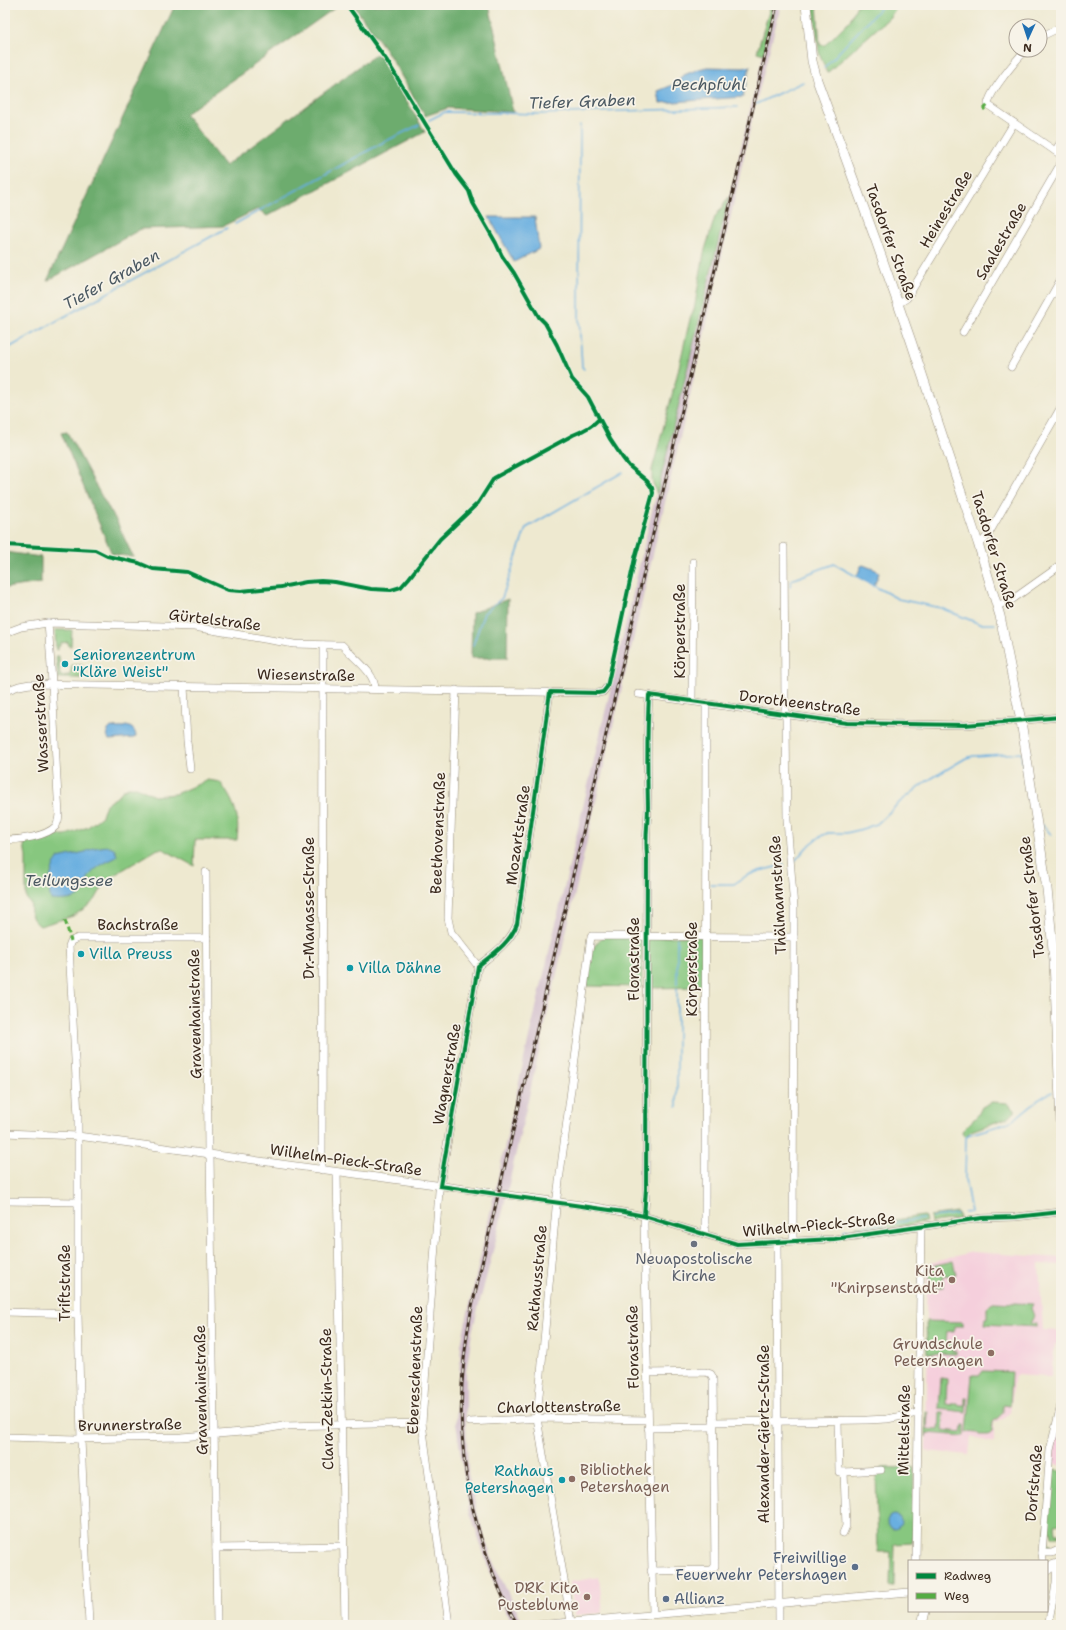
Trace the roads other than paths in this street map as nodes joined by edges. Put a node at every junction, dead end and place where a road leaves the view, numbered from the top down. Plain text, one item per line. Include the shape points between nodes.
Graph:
1 (806, 5) edge
2 (1061, 27) edge
3 (1048, 33) edge
4 (1019, 58) edge
5 (1014, 123) junction
6 (1061, 142) edge
7 (1058, 153) edge
8 (1061, 163) edge
9 (1061, 279) edge
10 (898, 304) junction
11 (963, 332) dead end
12 (1011, 367) dead end
13 (1061, 407) edge
14 (978, 543) junction
15 (784, 547) dead end
16 (693, 562) dead end
17 (1061, 565) edge
18 (997, 606) junction
19 (48, 623) junction
20 (5, 633) edge
21 (322, 645) junction
22 (53, 685) junction
23 (184, 686) junction
24 (606, 688) dead end
25 (322, 689) junction
26 (375, 689) junction
27 (456, 690) junction
28 (5, 691) edge
29 (550, 692) junction
30 (638, 694) dead end
31 (649, 695) junction
32 (692, 700) junction
33 (706, 703) junction
34 (786, 715) junction
35 (1061, 717) edge
36 (1021, 721) junction
37 (190, 769) dead end
38 (5, 840) edge
39 (206, 872) dead end
40 (646, 936) junction
41 (706, 936) junction
42 (794, 937) junction
43 (207, 938) junction
44 (70, 941) joint
45 (478, 966) junction
46 (1061, 1124) edge
47 (5, 1133) edge
48 (78, 1136) junction
49 (209, 1155) junction
50 (322, 1170) junction
51 (337, 1172) junction
52 (1061, 1176) edge
53 (440, 1186) junction
54 (1061, 1191) edge
55 (5, 1202) edge
56 (78, 1202) junction
57 (556, 1202) junction
58 (1061, 1212) edge
59 (644, 1216) junction
60 (921, 1227) junction
61 (704, 1234) junction
62 (793, 1241) junction
63 (777, 1242) junction
64 (5, 1312) edge
65 (78, 1314) junction
66 (647, 1373) junction
67 (1061, 1408) edge
68 (918, 1413) junction
69 (537, 1418) junction
70 (648, 1420) junction
71 (838, 1421) junction
72 (470, 1422) dead end
73 (777, 1422) junction
74 (422, 1423) junction
75 (341, 1425) junction
76 (713, 1425) junction
77 (648, 1428) junction
78 (214, 1435) junction
79 (5, 1437) edge
80 (81, 1439) junction
81 (880, 1470) dead end
82 (844, 1472) junction
83 (843, 1533) dead end
84 (344, 1546) junction
85 (216, 1548) junction
86 (1061, 1549) edge
87 (1042, 1553) junction
88 (1061, 1558) edge
89 (916, 1560) edge
90 (1046, 1560) edge
91 (1050, 1566) edge
92 (651, 1571) junction
93 (908, 1592) edge
94 (779, 1603) junction
95 (925, 1612) edge
96 (653, 1614) junction
97 (1047, 1614) edge
98 (570, 1622) junction
99 (89, 1625) edge
100 (217, 1625) edge
101 (345, 1625) edge
102 (449, 1625) edge
103 (537, 1625) edge
104 (779, 1625) edge
105 (922, 1625) edge
106 (1049, 1625) edge

1 - 10 main road, Tasdorfer Straße via 812,61 817,80
2 - 3 street
4 - 5 street via 989,99 988,105
5 - 7 street
5 - 10 street, Heinestraße via 907,298
6 - 7 street
8 - 11 street, Saalestraße
9 - 12 street
10 - 14 main road, Tasdorfer Straße
13 - 14 street via 988,535
14 - 18 main road, Tasdorfer Straße
15 - 34 street, Thälmannstraße
16 - 32 street, Körperstraße
17 - 18 street via 1019,595
18 - 36 main road, Tasdorfer Straße
19 - 20 street, Gürtelstraße via 21,627
19 - 21 street, Gürtelstraße via 194,628 294,644
19 - 22 street, Wasserstraße
21 - 25 street, Dr.-Manasse-Straße
21 - 26 street, Gürtelstraße via 342,646 346,649 372,677
22 - 23 street, Wiesenstraße
22 - 28 street, Wiesenstraße via 25,685
22 - 38 street, Wasserstraße via 60,814 58,822 53,828 39,835
23 - 25 street, Wiesenstraße
23 - 37 street
24 - 29 street, Wiesenstraße via 604,692 598,693
25 - 26 street, Wiesenstraße
25 - 50 street, Dr.-Manasse-Straße
26 - 27 street, Wiesenstraße
27 - 29 street, Wiesenstraße
27 - 45 street, Beethovenstraße via 448,918 450,932
29 - 45 street, Mozartstraße via 517,924 510,938
30 - 31 street, Dorotheenstraße
31 - 32 street, Dorotheenstraße
31 - 40 street, Florastraße
32 - 33 street, Dorotheenstraße
33 - 34 street, Dorotheenstraße
33 - 41 street, Körperstraße
34 - 36 street, Dorotheenstraße via 836,723 868,724 965,725
34 - 42 street, Thälmannstraße via 787,820
35 - 36 street, Dorotheenstraße
36 - 46 main road, Tasdorfer Straße via 1051,920
39 - 43 street, Gravenhainstraße
40 - 41 street
40 - 57 street, Rathausstraße via 591,936
40 - 59 street, Florastraße
41 - 42 street
41 - 61 street, Körperstraße
42 - 62 street, Thälmannstraße
43 - 44 street, Bachstraße via 78,938
43 - 49 street, Gravenhainstraße
44 - 48 street, Triftstraße
45 - 53 street, Wagnerstraße
47 - 48 street, Wilhelm-Pieck-Straße
48 - 49 street, Wilhelm-Pieck-Straße
48 - 56 street, Triftstraße
49 - 50 street, Wilhelm-Pieck-Straße
49 - 78 street, Gravenhainstraße
50 - 51 street, Wilhelm-Pieck-Straße
51 - 53 street, Wilhelm-Pieck-Straße
51 - 75 street, Clara-Zetkin-Straße
52 - 54 main road
53 - 57 street, Wilhelm-Pieck-Straße
53 - 74 street, Ebereschenstraße
55 - 56 street
56 - 65 street, Triftstraße
57 - 59 street, Wilhelm-Pieck-Straße
57 - 69 street, Rathausstraße
58 - 60 street, Wilhelm-Pieck-Straße via 982,1218
59 - 61 street, Wilhelm-Pieck-Straße
59 - 66 street, Florastraße
60 - 62 street, Wilhelm-Pieck-Straße via 834,1239
60 - 68 street, Mittelstraße
61 - 63 street, Wilhelm-Pieck-Straße via 737,1244
62 - 63 street, Wilhelm-Pieck-Straße
63 - 73 street, Alexander-Giertz-Straße
64 - 65 street
65 - 80 street, Triftstraße
66 - 70 street, Florastraße
66 - 76 street via 709,1372 713,1378
67 - 87 street, Dorfstraße via 1050,1450
68 - 71 street via 887,1419
68 - 89 street, Mittelstraße
69 - 70 street, Charlottenstraße
69 - 72 street, Charlottenstraße
69 - 98 street, Rathausstraße
70 - 77 street, Florastraße
71 - 73 street
71 - 82 street via 839,1472
73 - 76 street
73 - 94 street, Alexander-Giertz-Straße
74 - 75 street, Brunnerstraße
74 - 102 street, Ebereschenstraße
75 - 78 street, Brunnerstraße via 283,1426
75 - 84 street, Clara-Zetkin-Straße
76 - 77 street
76 - 92 street via 713,1569
77 - 92 street, Florastraße
78 - 80 street, Brunnerstraße
78 - 85 street, Gravenhainstraße
79 - 80 street, Brunnerstraße
80 - 99 street, Triftstraße
81 - 82 street
82 - 83 street via 846,1526
84 - 85 street
84 - 101 street, Clara-Zetkin-Straße
85 - 100 street, Gravenhainstraße
86 - 87 street via 1052,1553
87 - 90 street, Dorfstraße
88 - 91 main road via 1054,1559
91 - 97 street, Dorfstraße via 1053,1604
92 - 96 street, Florastraße
93 - 94 street
94 - 96 street
94 - 104 street, Alexander-Giertz-Straße
95 - 105 main road
96 - 98 street
97 - 106 street, Dorfstraße
98 - 103 street

